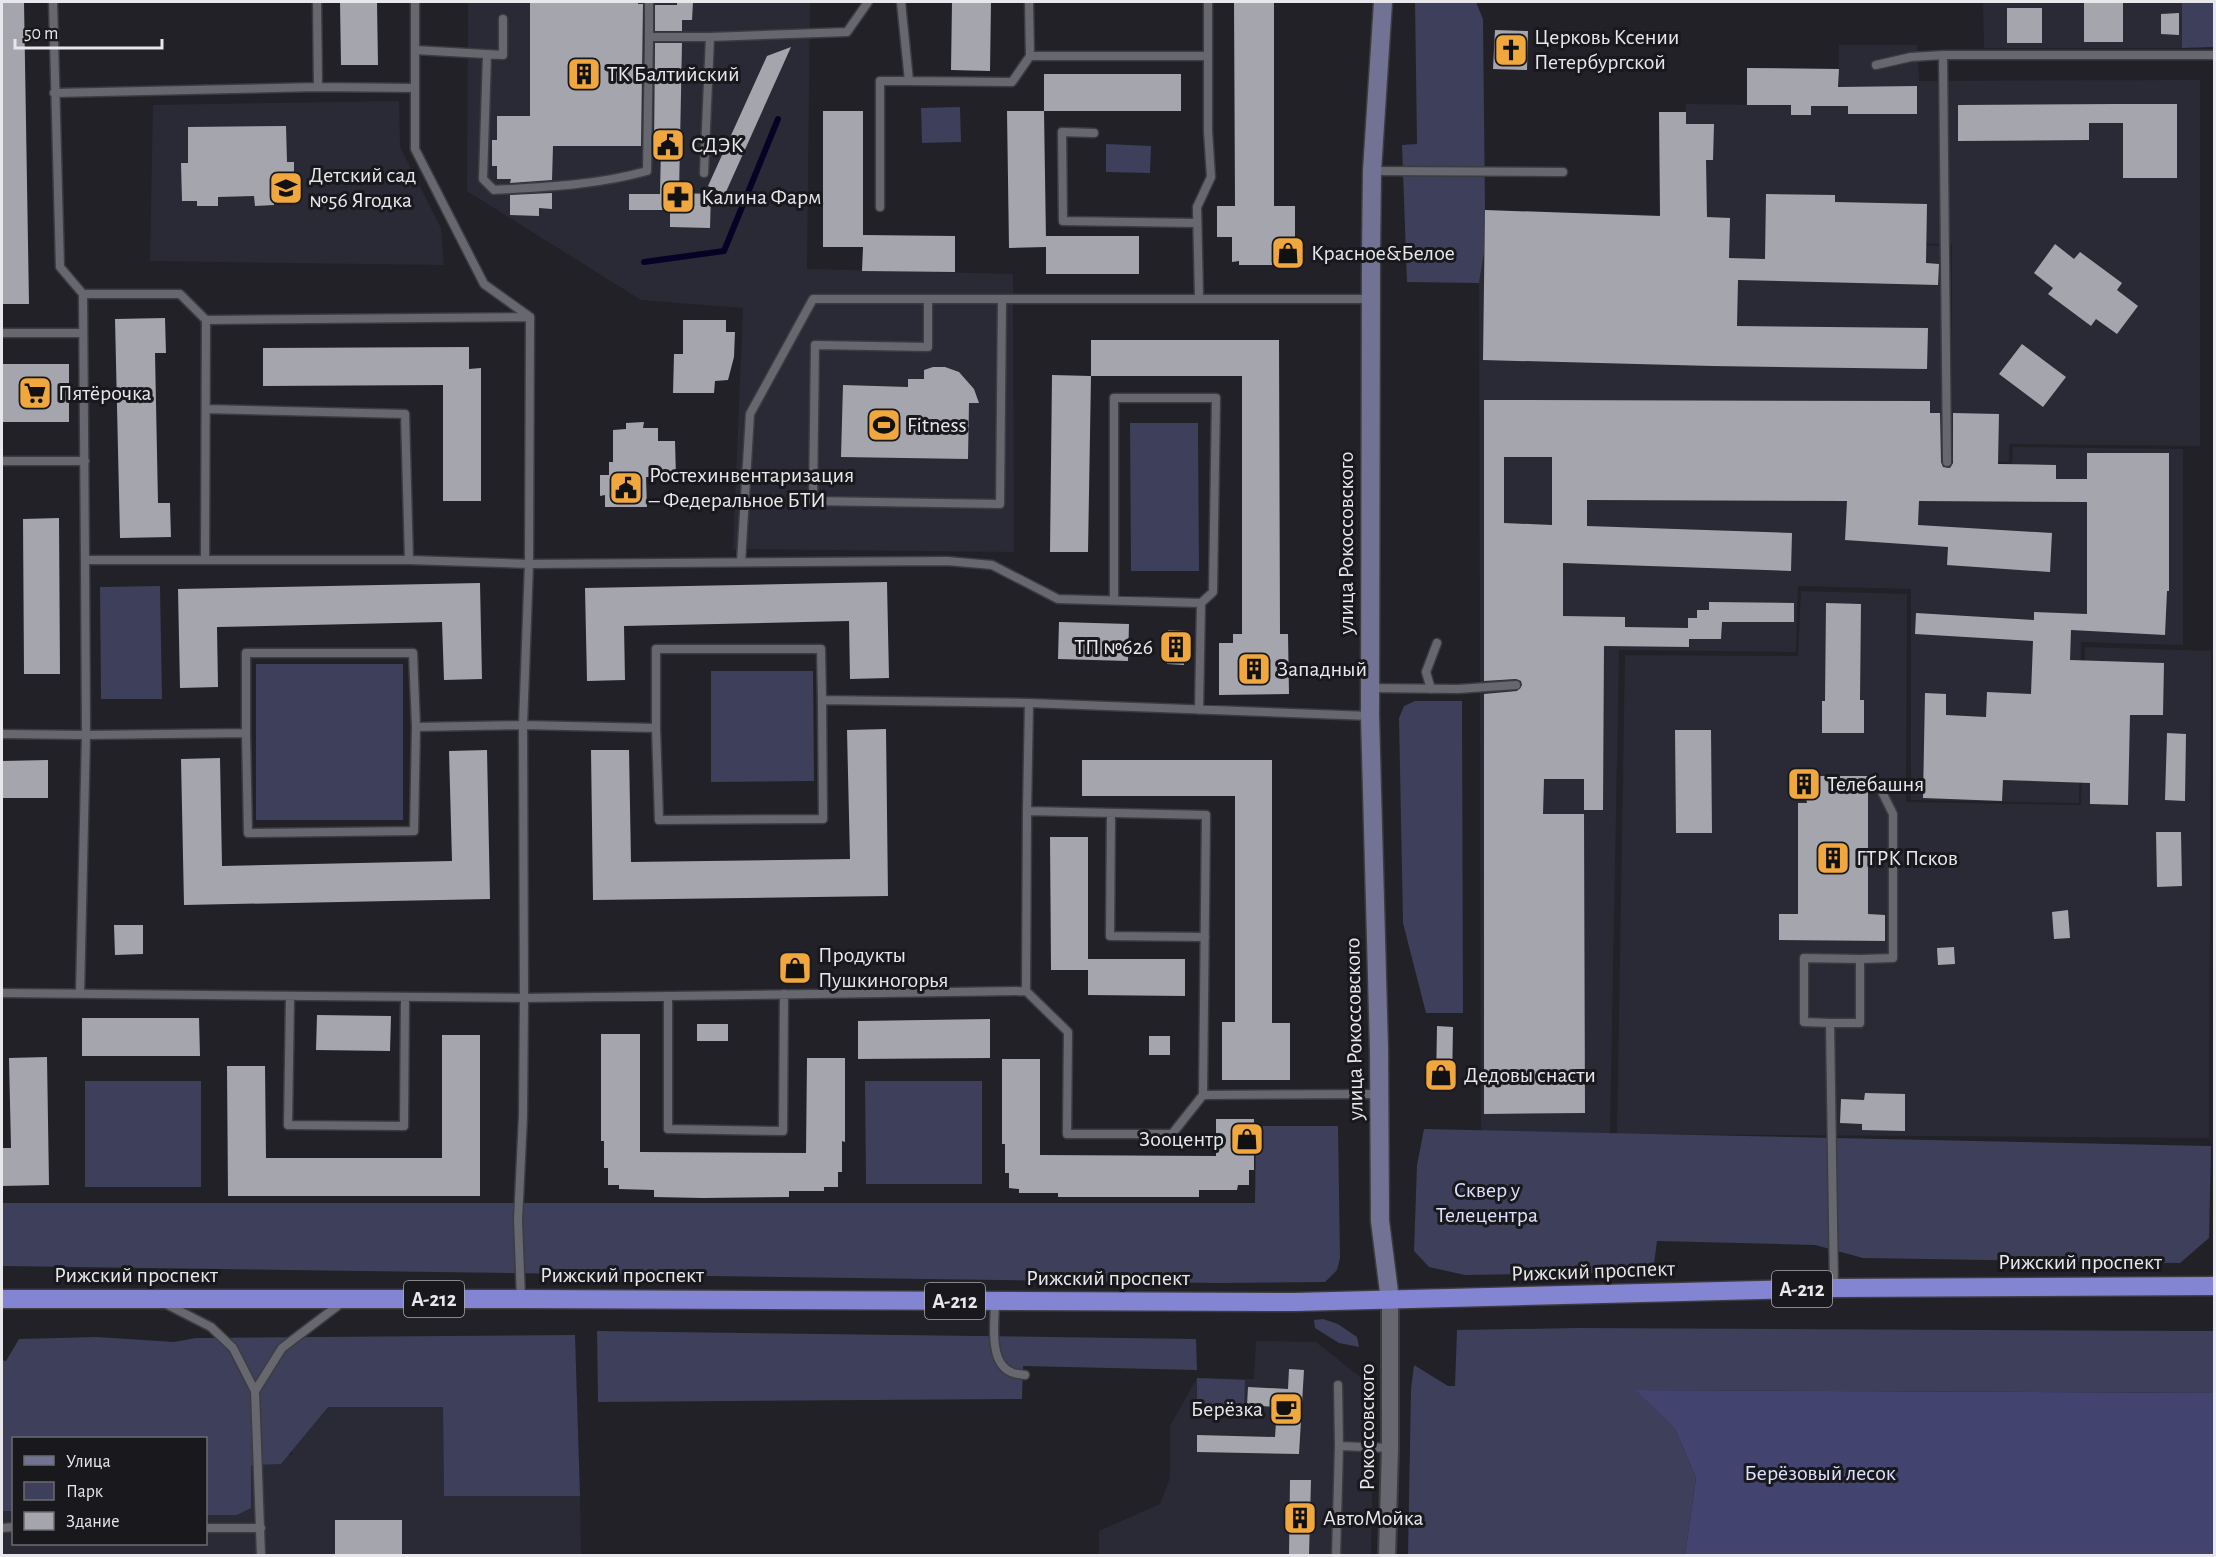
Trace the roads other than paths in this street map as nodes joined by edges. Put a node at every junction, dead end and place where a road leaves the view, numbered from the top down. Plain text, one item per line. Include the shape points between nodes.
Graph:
1 (52, 2) edge
2 (317, 2) edge
3 (415, 2) edge
4 (649, 2) edge
5 (868, 2) edge
6 (901, 2) edge
7 (1029, 2) edge
8 (1208, 2) edge
9 (1383, 2) edge
10 (503, 19) dead end
11 (649, 37) junction
12 (710, 37) junction
13 (415, 50) junction
14 (487, 55) junction
15 (1943, 55) junction
16 (2214, 55) edge
17 (1030, 56) junction
18 (1208, 56) junction
19 (1876, 65) dead end
20 (909, 81) junction
21 (318, 87) junction
22 (414, 88) junction
23 (54, 93) junction
24 (1094, 133) dead end
25 (1372, 171) junction
26 (1563, 172) dead end
27 (704, 173) dead end
28 (880, 207) dead end
29 (1197, 224) junction
30 (83, 294) junction
31 (1199, 297) junction
32 (1370, 298) junction
33 (928, 299) junction
34 (1002, 299) junction
35 (530, 317) junction
36 (206, 320) junction
37 (2, 333) edge
38 (83, 333) junction
39 (206, 410) junction
40 (2, 461) edge
41 (84, 461) junction
42 (1947, 462) dead end
43 (85, 560) junction
44 (205, 560) junction
45 (409, 560) junction
46 (741, 562) junction
47 (530, 564) junction
48 (1114, 599) junction
49 (1201, 603) junction
50 (1437, 643) dead end
51 (1516, 685) dead end
52 (1371, 688) junction
53 (1431, 689) junction
54 (822, 700) junction
55 (1029, 703) junction
56 (1199, 710) junction
57 (1370, 716) junction
58 (523, 725) junction
59 (416, 727) junction
60 (656, 728) junction
61 (246, 733) junction
62 (2, 734) edge
63 (86, 735) junction
64 (1883, 794) dead end
65 (1027, 812) junction
66 (1111, 813) junction
67 (1205, 937) junction
68 (1860, 959) junction
69 (1026, 991) junction
70 (2, 993) edge
71 (80, 993) junction
72 (784, 994) junction
73 (290, 996) junction
74 (668, 996) junction
75 (405, 998) junction
76 (524, 998) junction
77 (1830, 1023) junction
78 (1203, 1095) junction
79 (1379, 1095) junction
80 (2214, 1286) edge
81 (1834, 1288) junction
82 (2, 1299) edge
83 (157, 1299) junction
84 (346, 1299) junction
85 (521, 1299) junction
86 (1390, 1300) junction
87 (995, 1301) junction
88 (1024, 1375) dead end
89 (1338, 1386) dead end
90 (255, 1391) junction
91 (1339, 1446) junction
92 (1390, 1448) junction
93 (207, 1528) edge
94 (261, 1528) junction
95 (261, 1556) edge
96 (1336, 1556) edge
97 (1387, 1556) edge

1 - 23 lane
2 - 21 lane
3 - 13 lane
4 - 11 lane
5 - 12 lane via 847,32
6 - 20 lane
7 - 17 lane
8 - 18 lane
9 - 25 main road, улица Рокоссовского
10 - 14 lane via 503,55
11 - 12 lane
11 - 14 lane via 647,171 570,186 494,190 483,179
12 - 27 lane
13 - 14 lane
13 - 22 lane
15 - 16 lane
15 - 19 lane
15 - 42 lane
17 - 18 lane
17 - 20 lane via 1012,82
18 - 29 lane via 1212,177 1197,207
20 - 28 lane via 880,81
21 - 22 lane
21 - 23 lane
22 - 35 lane via 415,149 484,284
23 - 30 lane via 60,267
24 - 29 lane via 1062,132 1063,221
25 - 26 lane
25 - 32 main road, улица Рокоссовского
29 - 31 lane
30 - 36 lane via 180,294
30 - 38 lane
31 - 32 lane
31 - 34 lane
32 - 52 main road, улица Рокоссовского
33 - 34 lane
33 - 34 lane via 928,347 815,345 813,501 999,504
33 - 46 lane via 813,298 750,414
35 - 36 lane
35 - 47 lane
36 - 39 lane
37 - 38 lane
38 - 41 lane
39 - 44 lane
39 - 45 lane via 405,414
40 - 41 lane
41 - 43 lane
43 - 44 lane
43 - 63 lane
44 - 45 lane
45 - 47 lane
46 - 47 lane
46 - 48 lane via 947,561 992,565 1058,599
47 - 58 lane
48 - 49 lane
48 - 49 lane via 1114,398 1216,398 1213,592
49 - 56 lane
50 - 53 lane via 1426,672
51 - 53 lane
52 - 53 lane
52 - 57 main road, улица Рокоссовского
54 - 55 lane
54 - 60 lane via 821,649 656,649
54 - 60 lane via 822,819 659,820
55 - 56 lane
55 - 65 lane
56 - 57 lane
57 - 79 main road, улица Рокоссовского
58 - 59 lane
58 - 60 lane
58 - 76 lane
59 - 61 lane via 413,653 246,653
59 - 61 lane via 414,831 248,833
61 - 63 lane
62 - 63 lane
63 - 71 lane
64 - 68 lane via 1893,814 1893,958
65 - 66 lane
65 - 69 lane
66 - 67 lane via 1206,815
66 - 67 lane via 1110,936
67 - 78 lane
68 - 77 lane via 1860,1023
68 - 77 lane via 1804,958 1804,1022
69 - 72 lane
69 - 78 lane via 1068,1032 1067,1134 1172,1134
70 - 71 lane
71 - 73 lane
72 - 74 lane
72 - 74 lane via 783,1131 668,1129
73 - 75 lane
73 - 75 lane via 288,1125 404,1126
74 - 76 lane
75 - 76 lane
76 - 85 lane via 518,1220
77 - 81 lane
78 - 79 lane
79 - 86 main road, улица Рокоссовского via 1380,1221
80 - 81 highway, Рижский проспект / А-212
81 - 86 highway, Рижский проспект / А-212
82 - 83 highway, Рижский проспект / А-212
83 - 84 highway, Рижский проспект / А-212
83 - 90 lane via 211,1327 233,1348
84 - 85 highway, Рижский проспект / А-212
84 - 90 lane via 282,1348
85 - 87 highway, Рижский проспект / А-212
86 - 87 highway, Рижский проспект / А-212
86 - 92 street, Рокоссовского
87 - 88 lane via 997,1357 1011,1373
89 - 91 lane
90 - 94 lane
91 - 92 lane
91 - 96 lane
92 - 97 street, Рокоссовского
93 - 94 lane
94 - 95 lane

